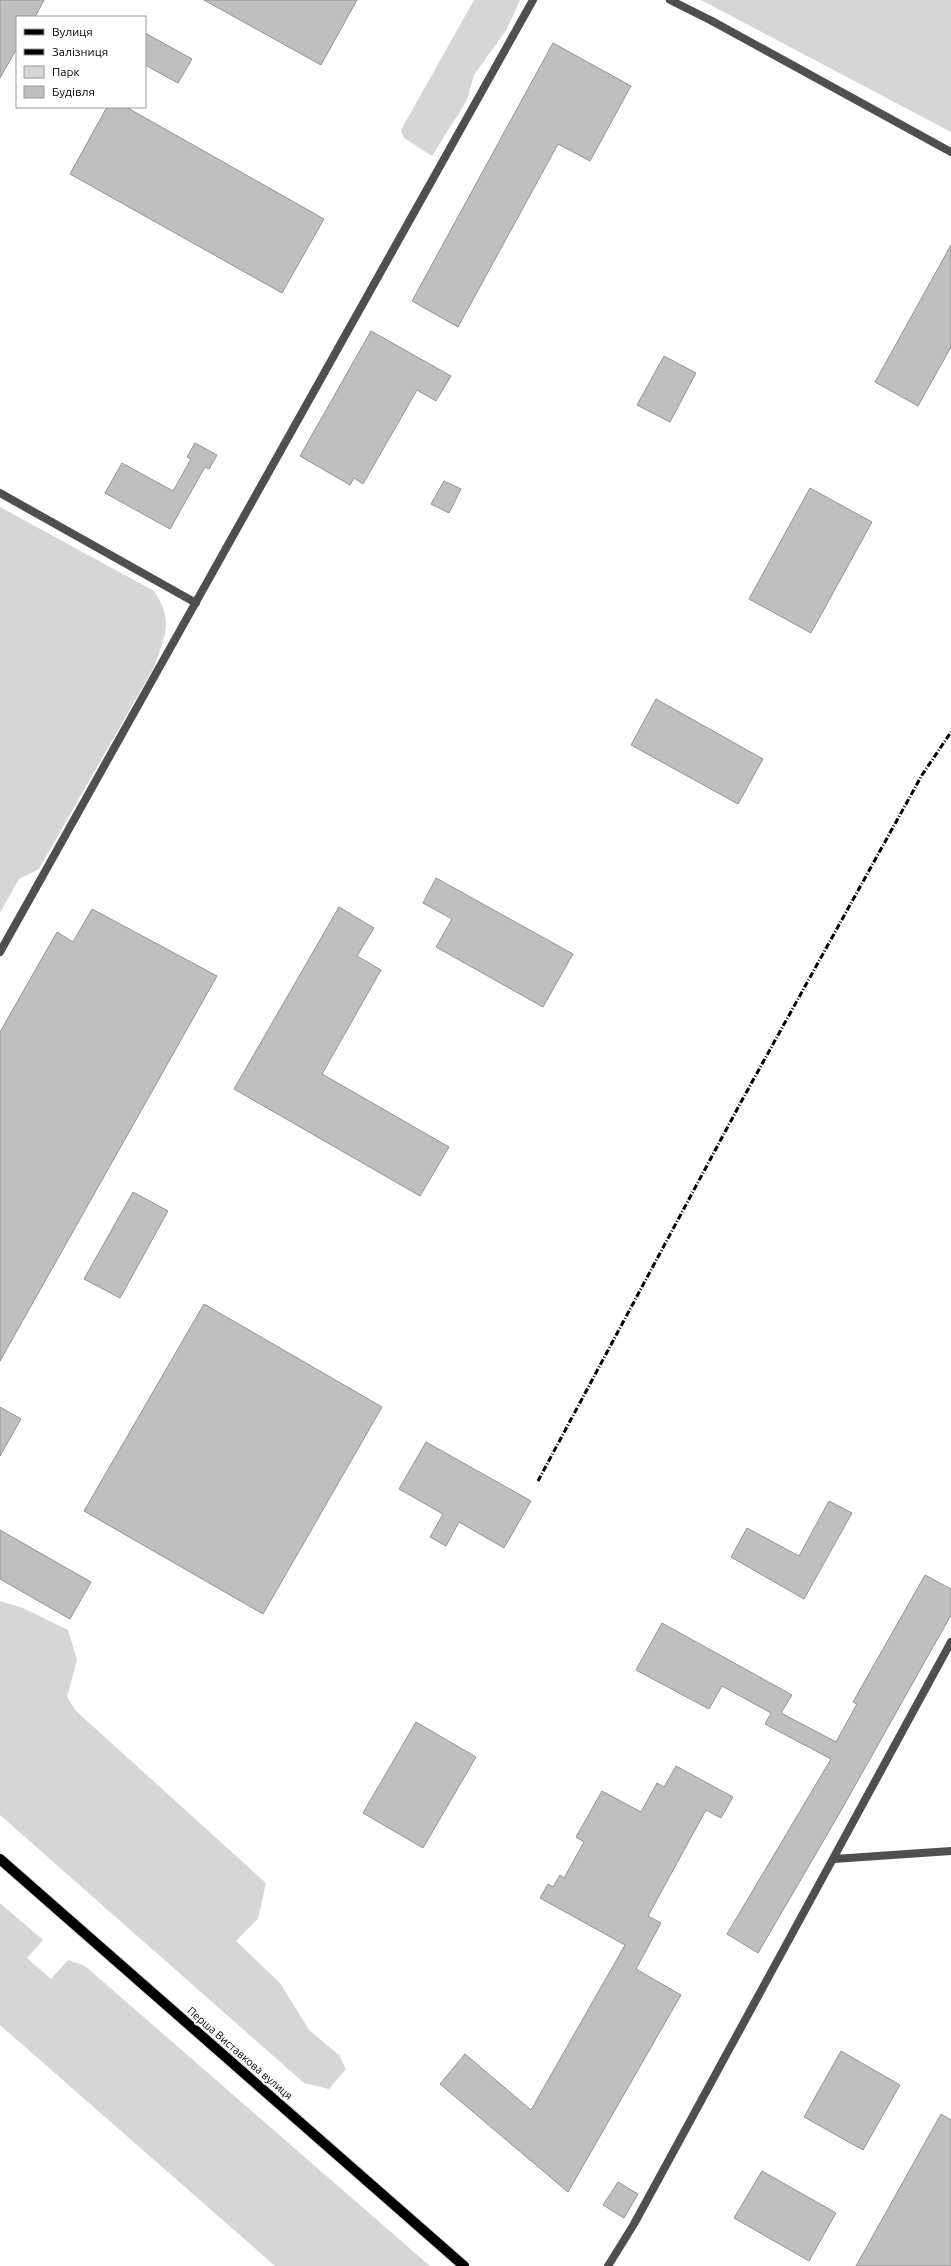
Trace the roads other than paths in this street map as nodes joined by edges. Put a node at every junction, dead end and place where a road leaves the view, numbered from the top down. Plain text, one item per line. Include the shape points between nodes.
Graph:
1 (533, 0) edge
2 (670, 0) edge
3 (951, 152) edge
4 (0, 493) edge
5 (196, 603) junction
6 (0, 952) edge
7 (951, 1642) edge
8 (951, 1851) edge
9 (0, 1859) edge
10 (834, 1859) junction
11 (464, 2266) edge
12 (608, 2266) edge

1 - 5 street
2 - 3 street
4 - 5 street
5 - 6 street
7 - 10 street
8 - 10 street
9 - 11 main road, Перша Виставкова вулиця
10 - 12 street via 634,2224

